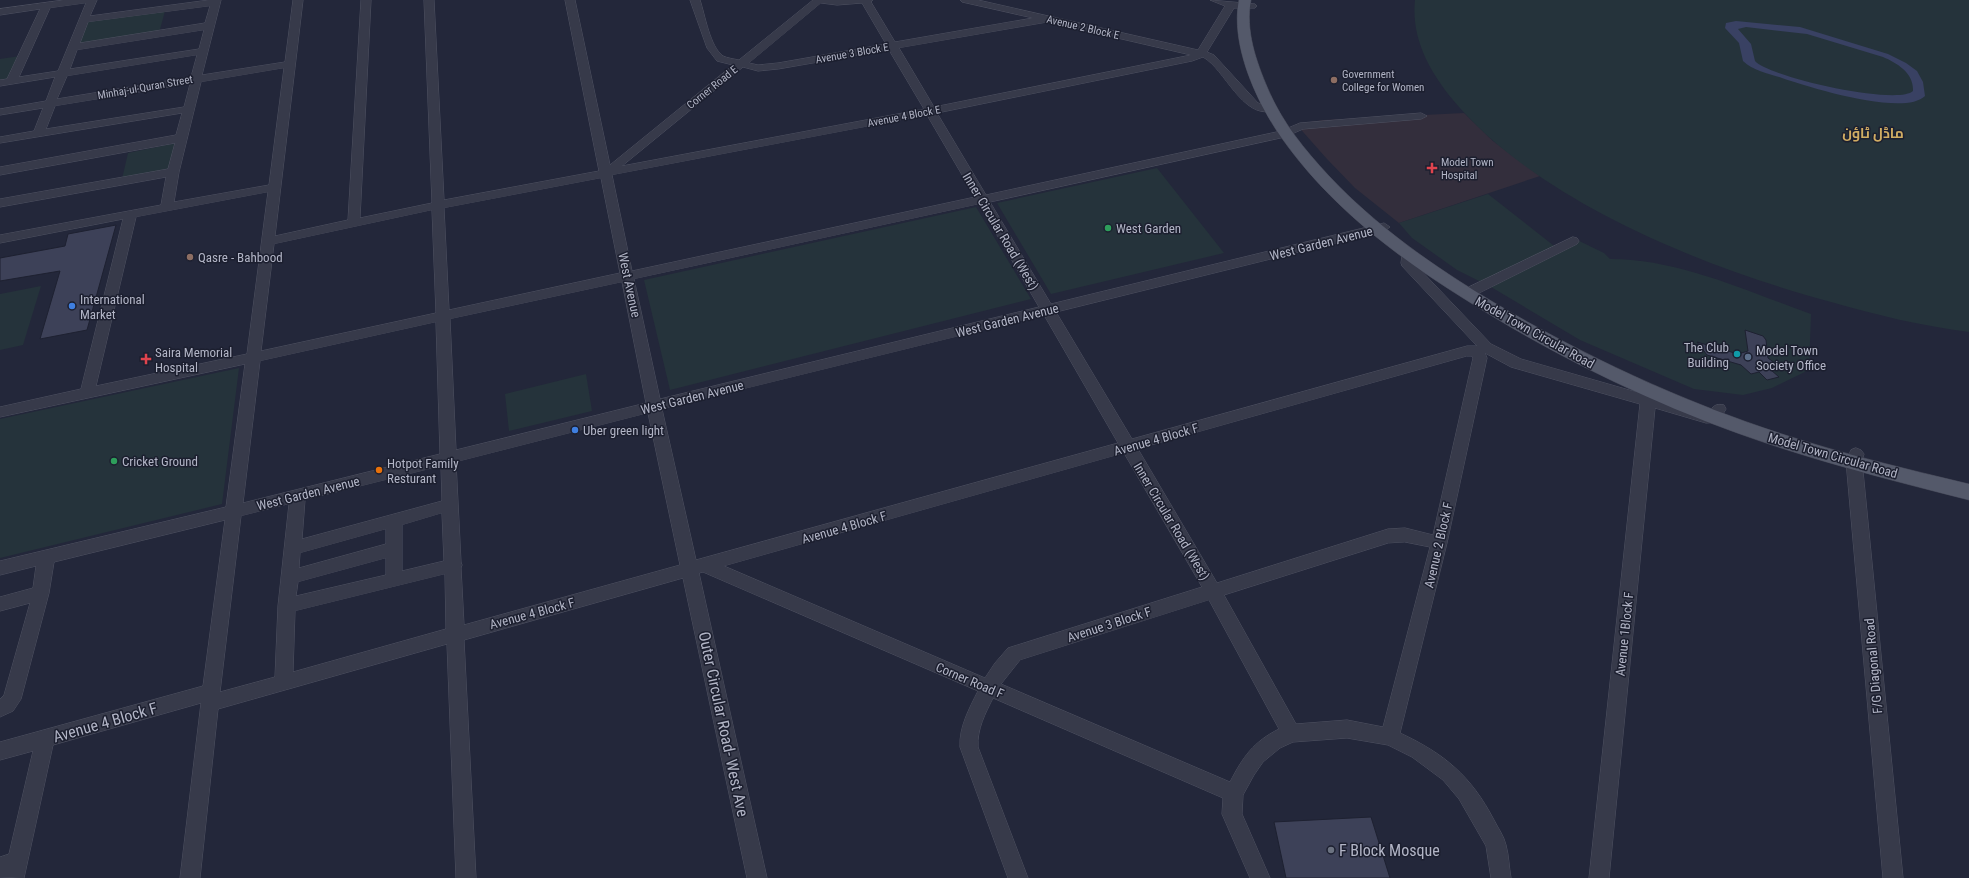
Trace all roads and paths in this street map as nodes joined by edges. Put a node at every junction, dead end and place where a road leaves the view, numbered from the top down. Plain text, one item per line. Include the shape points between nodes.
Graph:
1 (86, 0) edge
2 (92, 0) edge
3 (298, 0) edge
4 (366, 0) edge
5 (429, 0) edge
6 (570, 0) edge
7 (695, 0) edge
8 (820, 0) edge
9 (867, 0) edge
10 (965, 0) edge
11 (1216, 0) edge
12 (216, 1) edge
13 (1245, 3) edge
14 (46, 6) junction
15 (1, 14) edge
16 (1047, 19) junction
17 (83, 20) junction
18 (208, 26) junction
19 (893, 46) junction
20 (75, 47) junction
21 (203, 51) junction
22 (1200, 54) junction
23 (741, 63) junction
24 (290, 64) junction
25 (63, 74) junction
26 (196, 79) junction
27 (5, 82) edge
28 (52, 103) junction
29 (189, 109) junction
30 (1269, 109) junction
31 (930, 111) junction
32 (0, 112) edge
33 (1421, 116) dead end
34 (1288, 132) junction
35 (38, 134) junction
36 (181, 138) junction
37 (0, 140) edge
38 (0, 171) edge
39 (173, 172) junction
40 (605, 173) junction
41 (275, 187) junction
42 (982, 198) junction
43 (0, 203) edge
44 (439, 205) junction
45 (167, 207) junction
46 (132, 214) junction
47 (354, 224) junction
48 (1380, 229) junction
49 (0, 239) edge
50 (268, 241) junction
51 (1573, 241) dead end
52 (1411, 257) junction
53 (628, 275) junction
54 (1474, 290) junction
55 (1048, 310) junction
56 (442, 316) junction
57 (1482, 349) junction
58 (252, 357) junction
59 (87, 393) junction
60 (1650, 396) junction
61 (654, 406) junction
62 (0, 412) edge
63 (1716, 412) junction
64 (1127, 447) junction
65 (447, 457) junction
66 (1855, 458) junction
67 (1969, 482) edge
68 (1969, 492) edge
69 (298, 495) junction
70 (450, 505) junction
71 (234, 512) junction
72 (394, 521) junction
73 (1439, 543) junction
74 (293, 548) junction
75 (392, 549) junction
76 (46, 557) junction
77 (454, 565) junction
78 (0, 568) edge
79 (698, 568) junction
80 (290, 577) junction
81 (394, 580) junction
82 (1213, 591) junction
83 (41, 593) junction
84 (0, 604) edge
85 (287, 606) junction
86 (455, 634) junction
87 (284, 682) junction
88 (989, 688) junction
89 (210, 697) junction
90 (0, 709) edge
91 (1292, 733) junction
92 (1390, 737) junction
93 (45, 739) junction
94 (0, 751) edge
95 (1234, 793) junction
96 (10, 869) edge
97 (190, 878) edge
98 (466, 878) edge
99 (757, 878) edge
100 (1018, 878) edge
101 (1260, 878) edge
102 (1501, 878) edge
103 (1599, 878) edge
104 (1893, 878) edge

1 - 14 street
2 - 17 street
3 - 24 street
4 - 47 street
5 - 44 street
6 - 40 street, West Avenue
7 - 23 street, Avenue 3 Block E via 714,52 721,59
8 - 9 street
8 - 23 street, Corner Road E
9 - 19 street, Inner Circular Road (West)
10 - 16 street, Avenue 2 Block E
11 - 13 street
12 - 17 street
12 - 18 street
13 - 22 street
13 - 30 main road, Model Town Circular Road via 1247,48
13 - 34 main road, Model Town Circular Road via 1259,58
14 - 15 street
14 - 27 street
16 - 19 street, Avenue 3 Block E
16 - 22 street, Avenue 2 Block E
17 - 20 street
18 - 20 street
18 - 21 street
19 - 23 street, Avenue 3 Block E via 764,68
19 - 31 street, Inner Circular Road (West)
20 - 25 street
21 - 25 street
21 - 26 street
22 - 30 street, Avenue 2 Block E via 1210,57 1254,104
22 - 31 street, Avenue 4 Block E via 1192,58
23 - 40 street, Corner Road E
24 - 26 street, Minhaj-ul-Quran Street
24 - 41 street
25 - 27 street
25 - 28 street
26 - 28 street, Minhaj-ul-Quran Street
26 - 29 street
28 - 32 street, Minhaj-ul-Quran Street
28 - 35 street
29 - 35 street
29 - 36 street
30 - 34 main road, Model Town Circular Road
31 - 40 street, Avenue 4 Block E
31 - 42 street, Inner Circular Road (West)
33 - 34 street via 1313,124 1300,126
34 - 42 street
34 - 48 main road, Model Town Circular Road via 1330,186
35 - 37 street
36 - 38 street
36 - 39 street
39 - 43 street
39 - 45 street
40 - 44 street, Avenue 4 Block E
40 - 53 street, West Avenue
41 - 45 street
41 - 50 street
42 - 53 street
42 - 55 street, Inner Circular Road (West)
44 - 47 street, Avenue 4 Block E
44 - 56 street
45 - 46 street
46 - 49 street
46 - 59 street
47 - 50 street, Avenue 4 Block E
48 - 52 main road, Model Town Circular Road
48 - 54 main road, Model Town Circular Road
48 - 55 street, West Garden Avenue
50 - 58 street
51 - 54 street
52 - 57 street via 1407,258 1407,263
52 - 60 main road, Model Town Circular Road via 1540,337
53 - 56 street
53 - 61 street, West Avenue
54 - 63 main road, Model Town Circular Road via 1602,359
55 - 61 street, West Garden Avenue
55 - 64 street, Inner Circular Road (West)
56 - 58 street
56 - 65 street
57 - 60 street via 1516,363
57 - 64 street, Avenue 4 Block F via 1467,351
57 - 73 street, Avenue 2 Block F
58 - 59 street
58 - 71 street
59 - 62 street
60 - 63 main road, Model Town Circular Road
60 - 103 street, Avenue 1Block F
61 - 65 street, West Garden Avenue
61 - 79 street, West Avenue
63 - 66 main road, Model Town Circular Road via 1778,440
64 - 79 street, Avenue 4 Block F
64 - 82 street, Inner Circular Road (West)
65 - 69 street, West Garden Avenue
65 - 70 street
66 - 67 main road, Model Town Circular Road
66 - 68 main road, Model Town Circular Road
66 - 104 street, F/G Diagonal Road
69 - 71 street, West Garden Avenue
69 - 74 street
70 - 72 street
70 - 77 street
71 - 76 street, West Garden Avenue
71 - 89 street
72 - 74 street
72 - 75 street
73 - 82 street, Avenue 3 Block F via 1405,535 1388,536
73 - 92 street, Avenue 2 Block F
74 - 80 street
75 - 80 street
75 - 81 street
76 - 78 street, West Garden Avenue
76 - 83 street
77 - 81 street
77 - 86 street
79 - 86 street, Avenue 4 Block F
79 - 88 street, Corner Road F
79 - 99 street, Outer Circular Road- West Ave
80 - 85 street
81 - 85 street
82 - 88 street, Avenue 3 Block F via 1014,654
82 - 91 street, Inner Circular Road (West)
83 - 84 street
83 - 90 street via 12,699 8,706
85 - 87 street
86 - 87 street, Avenue 4 Block F
86 - 98 street
87 - 89 street, Avenue 4 Block F
88 - 95 street, Corner Road F
88 - 100 street, Avenue 3 Block F via 973,723 969,747
89 - 93 street, Avenue 4 Block F
89 - 97 street
91 - 92 street via 1347,729
91 - 95 street via 1273,742 1256,756
92 - 102 street via 1419,750 1450,774 1466,792 1496,844
93 - 94 street, Avenue 4 Block F
93 - 96 street
95 - 101 street via 1232,814

